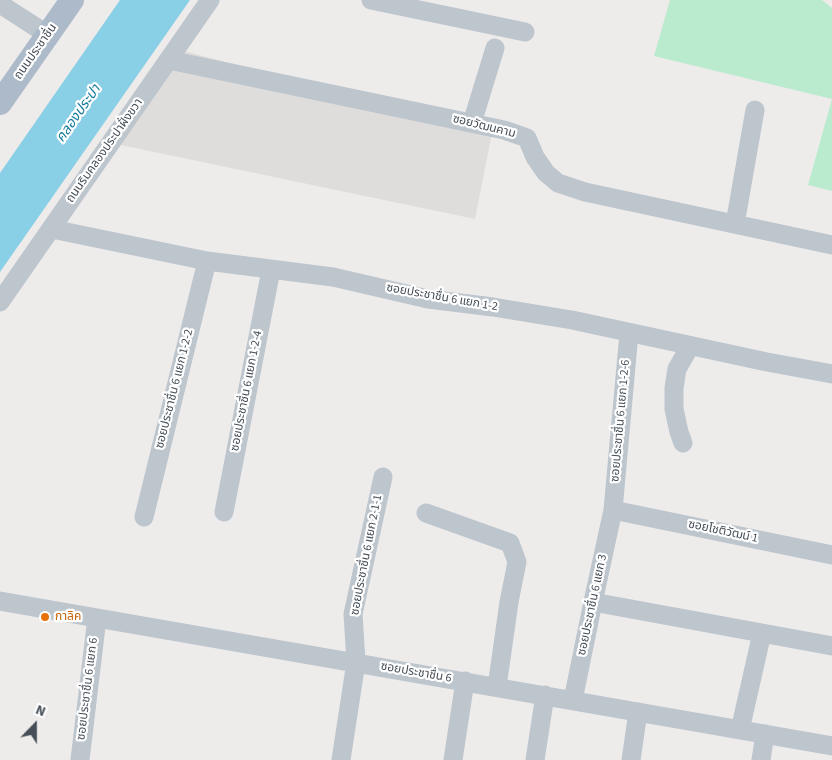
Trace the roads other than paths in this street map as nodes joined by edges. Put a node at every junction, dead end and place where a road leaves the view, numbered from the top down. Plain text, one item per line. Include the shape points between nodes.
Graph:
1 (72, 0) edge
2 (210, 0) edge
3 (371, 0) edge
4 (0, 4) edge
5 (525, 32) dead end
6 (48, 35) junction
7 (495, 48) dead end
8 (169, 60) junction
9 (0, 103) edge
10 (755, 110) dead end
11 (472, 123) junction
12 (734, 224) junction
13 (52, 229) junction
14 (832, 245) edge
15 (207, 261) junction
16 (271, 270) junction
17 (0, 302) edge
18 (629, 333) junction
19 (690, 346) junction
20 (832, 374) edge
21 (683, 443) dead end
22 (383, 477) dead end
23 (613, 510) junction
24 (224, 512) dead end
25 (426, 514) dead end
26 (144, 517) dead end
27 (832, 555) edge
28 (0, 601) edge
29 (592, 602) junction
30 (97, 618) junction
31 (762, 633) junction
32 (832, 646) edge
33 (356, 662) junction
34 (465, 681) junction
35 (497, 687) junction
36 (545, 695) junction
37 (573, 700) junction
38 (638, 712) junction
39 (740, 730) junction
40 (765, 734) junction
41 (832, 746) edge
42 (80, 760) edge
43 (341, 760) edge
44 (453, 760) edge
45 (535, 760) edge
46 (630, 760) edge
47 (761, 760) edge

1 - 6 main road, ถนนประชาชื่น
2 - 8 street, ถนนริมคลองประปาฝั่งขวา
3 - 5 street
4 - 6 street
6 - 9 main road, ถนนประชาชื่น
7 - 11 street
8 - 11 street, ซอยวัฒนคาม
8 - 13 street, ถนนริมคลองประปาฝั่งขวา
10 - 12 street
11 - 12 street, ซอยวัฒนคาม via 527,138 546,173 558,183 585,192
12 - 14 street, ซอยวัฒนคาม
13 - 15 street, ซอยประชาชื่น 6 แยก 1-2
13 - 17 street, ถนนริมคลองประปาฝั่งขวา
15 - 16 street, ซอยประชาชื่น 6 แยก 1-2
15 - 26 street, ซอยประชาชื่น 6 แยก 1-2-2
16 - 18 street, ซอยประชาชื่น 6 แยก 1-2 via 333,277 428,299 554,317
16 - 24 street, ซอยประชาชื่น 6 แยก 1-2-4
18 - 19 street, ซอยประชาชื่น 6 แยก 1-2
18 - 23 street, ซอยประชาชื่น 6 แยก 1-2-6
19 - 20 street, ซอยประชาชื่น 6 แยก 1-2
19 - 21 street via 677,370 674,388 674,409
22 - 33 street, ซอยประชาชื่น 6 แยก 2-1-1 via 353,614
23 - 27 street, ซอยโชติวัฒน์ 1
23 - 29 street, ซอยประชาชื่น 6 แยก 3
25 - 35 street via 510,543 517,562
28 - 30 street, ซอยประชาชื่น 6
29 - 31 street
29 - 37 street, ซอยประชาชื่น 6 แยก 3
30 - 33 street, ซอยประชาชื่น 6
30 - 42 street, ซอยประชาชื่น 6 แยก 6
31 - 32 street
31 - 39 street
33 - 34 street, ซอยประชาชื่น 6
33 - 43 street, ซอยประชาชื่น 6 แยก 2-1-1
34 - 35 street, ซอยประชาชื่น 6
34 - 44 street
35 - 36 street, ซอยประชาชื่น 6
36 - 37 street, ซอยประชาชื่น 6
36 - 45 street
37 - 38 street, ซอยประชาชื่น 6
38 - 39 street, ซอยประชาชื่น 6
38 - 46 street
39 - 40 street, ซอยประชาชื่น 6
40 - 41 street, ซอยประชาชื่น 6
40 - 47 street

